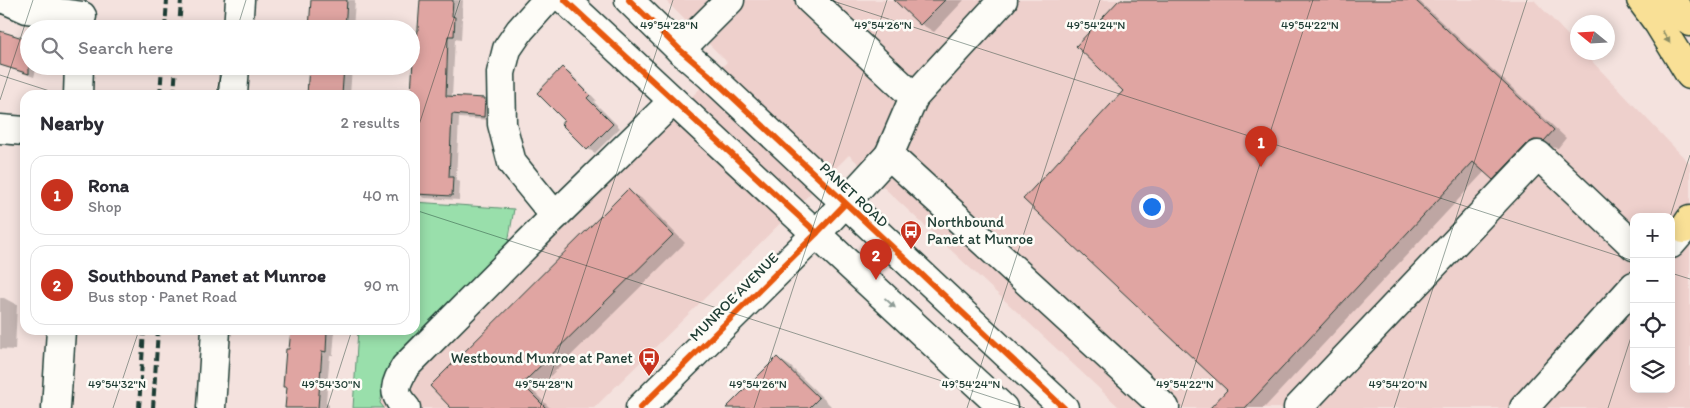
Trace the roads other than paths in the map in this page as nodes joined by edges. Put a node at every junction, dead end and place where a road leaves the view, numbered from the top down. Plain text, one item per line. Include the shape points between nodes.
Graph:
1 (7, 0) edge
2 (240, 0) edge
3 (547, 0) edge
4 (565, 0) edge
5 (629, 0) edge
6 (730, 0) edge
7 (810, 0) edge
8 (1003, 0) edge
9 (1641, 0) edge
10 (1669, 0) edge
11 (82, 15) edge
12 (239, 20) edge
13 (1690, 22) edge
14 (680, 50) junction
15 (79, 75) edge
16 (234, 75) edge
17 (1690, 75) edge
18 (78, 90) edge
19 (233, 90) edge
20 (914, 97) junction
21 (673, 101) junction
22 (0, 129) edge
23 (20, 131) edge
24 (889, 155) junction
25 (845, 204) junction
26 (555, 216) junction
27 (816, 233) junction
28 (1630, 242) edge
29 (1630, 290) edge
30 (61, 335) edge
31 (216, 335) edge
32 (56, 408) edge
33 (211, 408) edge
34 (406, 408) edge
35 (640, 408) edge
36 (1003, 408) edge
37 (1064, 408) edge
38 (1165, 408) edge
39 (1298, 408) edge
40 (1524, 408) edge

1 - 11 street via 27,9
2 - 12 street
3 - 26 street via 507,49 501,73 502,124 512,163
4 - 21 street
5 - 14 street, PANET ROAD
6 - 14 street
7 - 20 street
8 - 20 street, MUNROE AVENUE
9 -> 17 main road
10 - 13 main road
14 - 25 street, PANET ROAD
15 - 18 street
16 - 19 street
20 - 24 street, MUNROE AVENUE
21 - 26 street
21 - 27 street
22 - 23 street
24 - 25 street, MUNROE AVENUE
24 - 38 street
25 - 27 street, MUNROE AVENUE
25 - 37 street, PANET ROAD
26 - 34 street via 405,367 396,384 398,399
27 - 35 street, MUNROE AVENUE
27 -> 36 street
28 - 39 street via 1538,154
29 - 40 street
30 - 32 street
31 - 33 street

